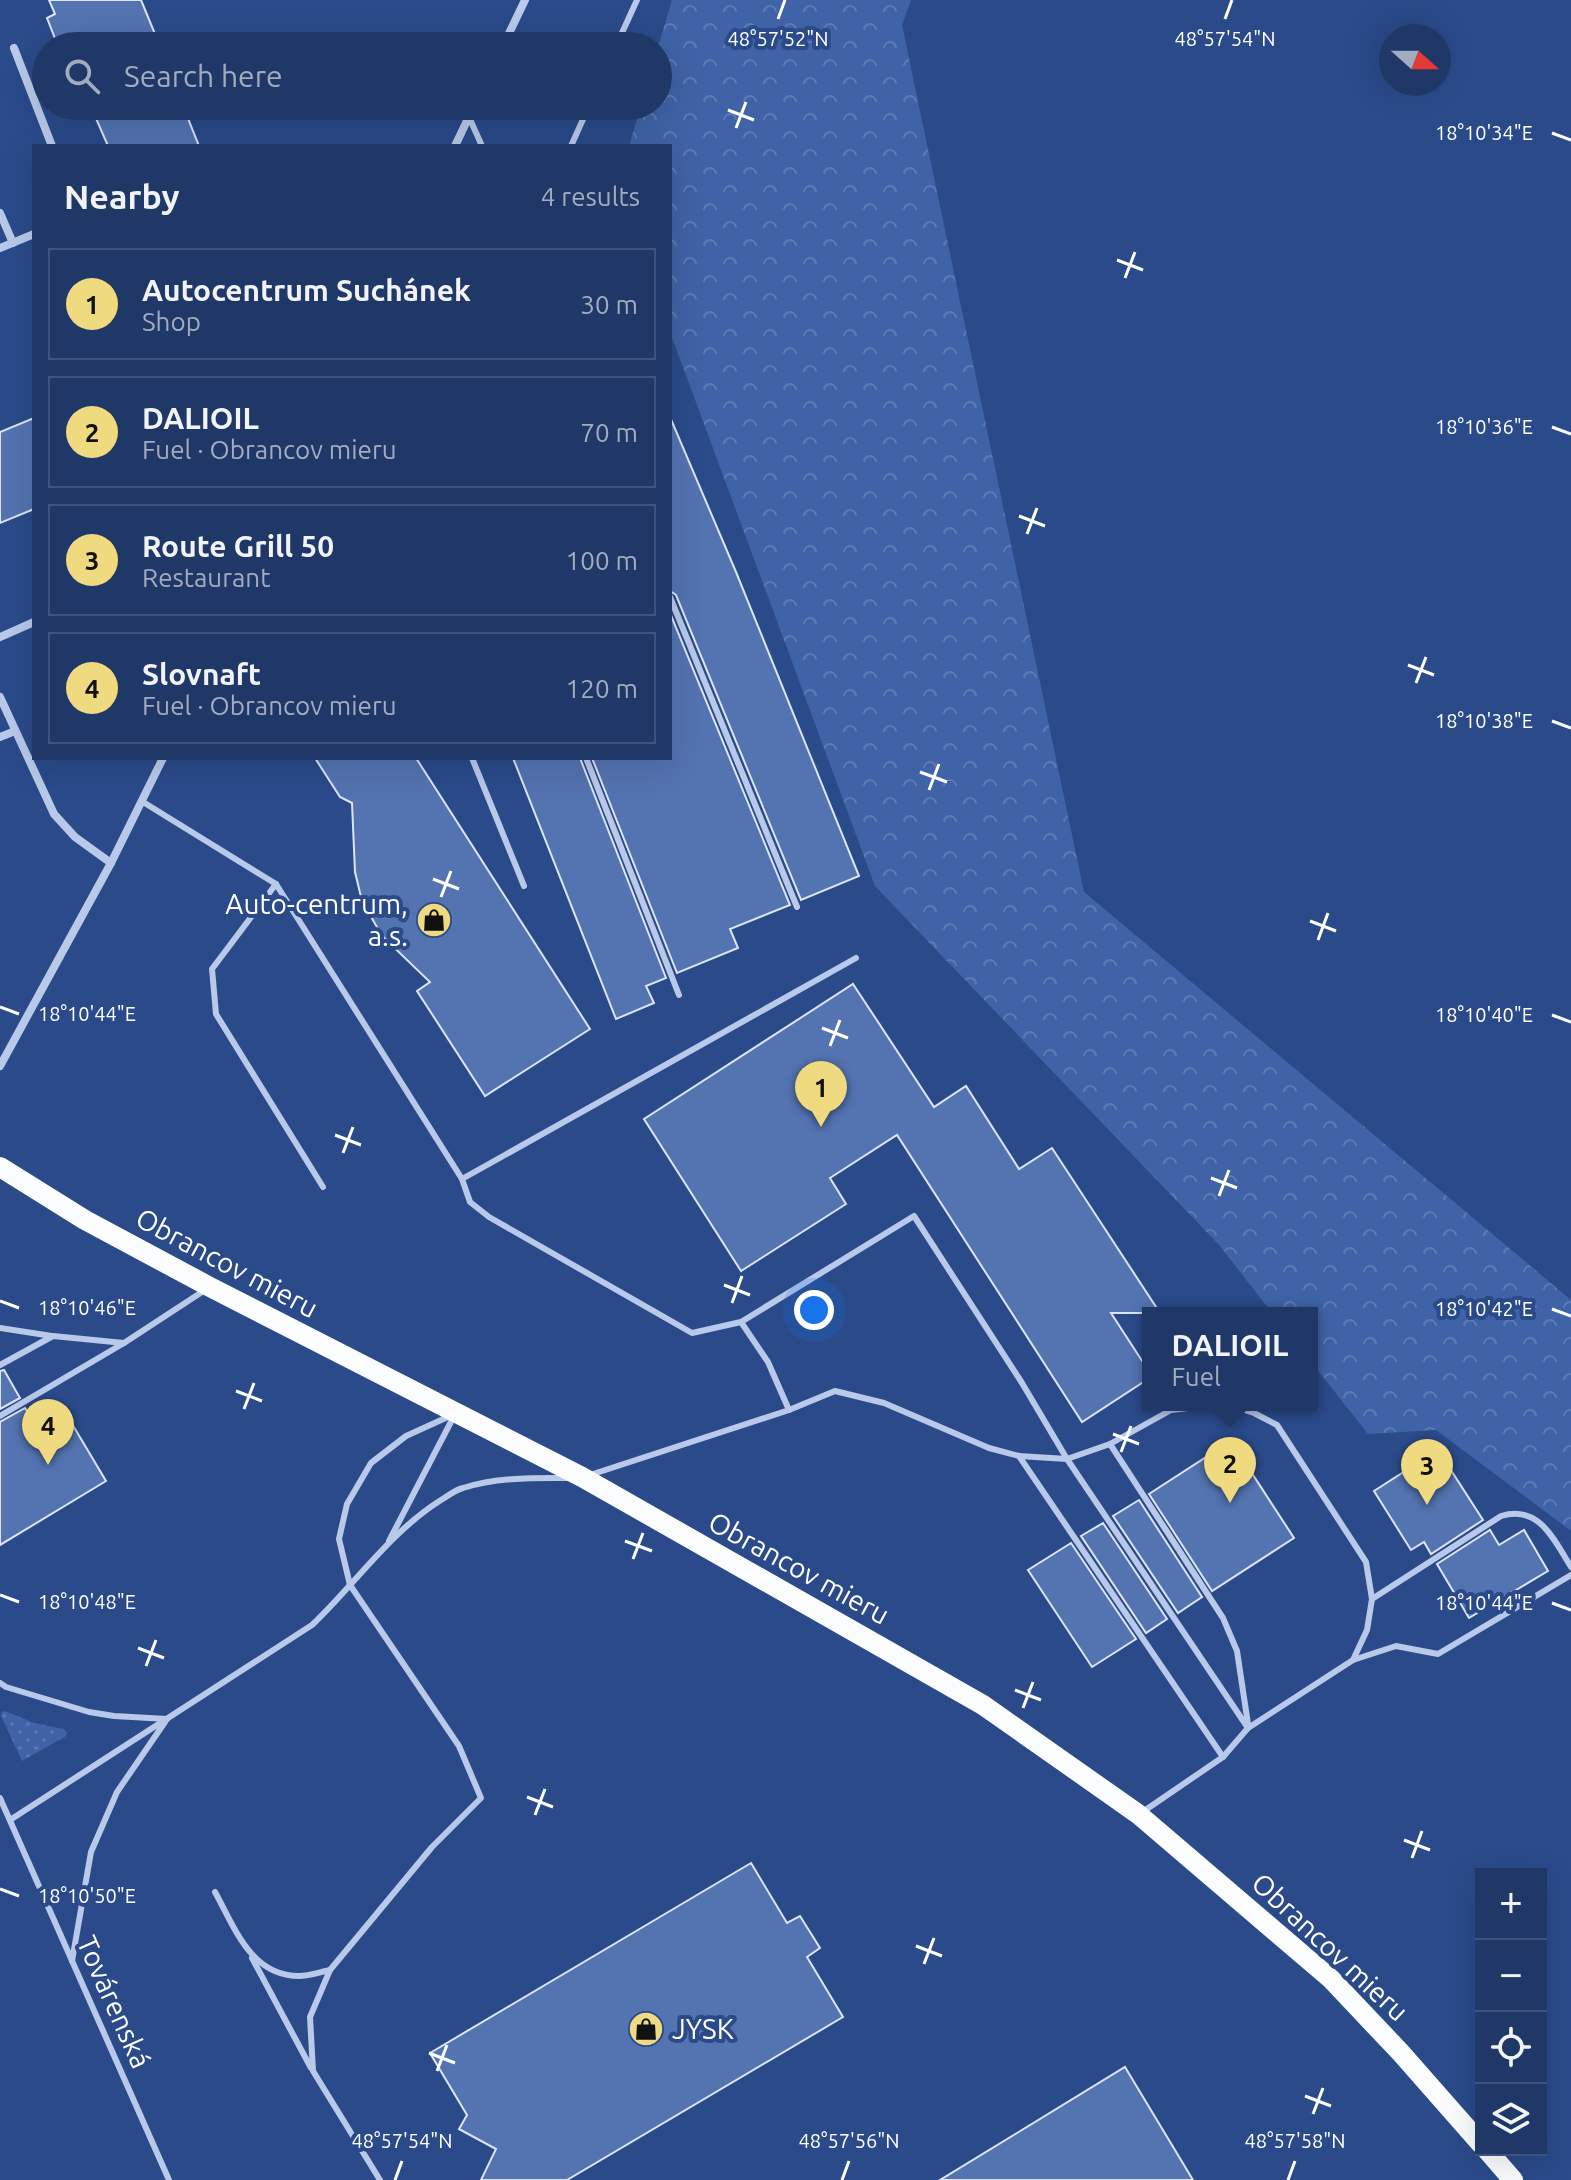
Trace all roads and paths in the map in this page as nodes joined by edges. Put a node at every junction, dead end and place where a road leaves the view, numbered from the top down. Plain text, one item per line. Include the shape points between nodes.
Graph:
1 (525, 0) edge
2 (637, 0) edge
3 (510, 32) edge
4 (622, 32) edge
5 (14, 48) dead end
6 (32, 94) edge
7 (42, 120) edge
8 (468, 120) edge
9 (470, 120) edge
10 (583, 120) edge
11 (51, 144) edge
12 (456, 144) edge
13 (481, 144) edge
14 (572, 144) edge
15 (0, 213) edge
16 (32, 235) edge
17 (13, 243) junction
18 (0, 248) edge
19 (672, 602) edge
20 (32, 623) edge
21 (0, 637) edge
22 (0, 697) edge
23 (15, 731) junction
24 (0, 737) edge
25 (162, 760) edge
26 (473, 760) edge
27 (587, 760) edge
28 (143, 802) junction
29 (111, 863) junction
30 (276, 884) junction
31 (524, 886) dead end
32 (797, 907) dead end
33 (856, 958) dead end
34 (679, 995) dead end
35 (0, 1066) edge
36 (0, 1167) edge
37 (462, 1179) junction
38 (323, 1187) dead end
39 (210, 1287) junction
40 (741, 1322) junction
41 (0, 1328) edge
42 (53, 1336) junction
43 (124, 1343) junction
44 (0, 1365) edge
45 (789, 1410) junction
46 (1169, 1411) edge
47 (1248, 1411) edge
48 (455, 1413) junction
49 (0, 1416) edge
50 (1110, 1444) junction
51 (1019, 1456) junction
52 (1067, 1459) junction
53 (582, 1477) junction
54 (385, 1547) junction
55 (1571, 1567) edge
56 (1571, 1575) edge
57 (350, 1585) junction
58 (1372, 1599) junction
59 (1353, 1660) junction
60 (0, 1683) edge
61 (167, 1719) junction
62 (1248, 1728) junction
63 (1223, 1757) junction
64 (0, 1798) edge
65 (1138, 1814) junction
66 (10, 1820) junction
67 (215, 1892) dead end
68 (250, 1953) junction
69 (72, 1961) junction
70 (330, 1970) junction
71 (313, 2071) junction
72 (1475, 2137) edge
73 (1492, 2156) edge
74 (169, 2180) edge
75 (380, 2180) edge
76 (1513, 2180) edge

1 - 3 street
2 - 4 lane
5 - 6 street
7 - 11 street
8 - 12 street
9 - 13 lane
10 - 14 lane
15 - 17 street
16 - 17 street
17 - 18 street
19 - 32 lane
20 - 21 street
22 - 23 street
23 - 24 street
23 - 29 street via 54,814
25 - 28 street
26 - 31 lane
27 - 34 lane
28 - 29 street
28 - 30 lane
29 - 35 street
30 - 37 lane
30 - 38 lane via 212,969 216,1014
33 - 37 lane
36 - 39 main road, Obrancov mieru
37 - 40 lane via 470,1202 489,1217 692,1333
39 - 43 lane
39 - 48 main road, Obrancov mieru
40 - 45 lane via 768,1362
40 - 52 lane via 914,1216
41 - 42 lane
42 - 43 lane
42 - 44 lane
43 - 49 lane
45 - 51 lane via 835,1391 884,1403
45 - 53 lane
46 - 50 lane
47 - 58 lane via 1277,1425 1366,1562
48 - 53 main road, Obrancov mieru
48 - 54 lane
48 - 57 lane via 406,1436 371,1463 347,1504 339,1539
50 - 52 lane
50 - 62 lane via 1223,1618 1237,1651
51 - 52 lane
51 - 63 lane
52 - 62 lane
53 - 54 lane via 509,1479 460,1488 424,1511
53 - 65 main road, Obrancov mieru via 983,1705
54 - 57 lane
55 - 58 lane via 1549,1532 1532,1517 1515,1512
56 - 59 lane via 1438,1654 1396,1646
57 - 61 lane via 312,1625
57 - 70 lane via 459,1746 481,1798 432,1847
58 - 59 lane via 1367,1630
59 - 62 lane
60 - 61 lane via 89,1712
61 - 66 lane
61 - 69 lane via 117,1792 91,1852
62 - 63 lane
63 - 65 lane
64 - 66 lane, Továrenská
65 - 72 main road, Obrancov mieru via 1331,1979
66 - 69 lane, Továrenská
67 - 68 lane
68 - 70 lane via 272,1972 300,1976
68 - 71 lane
69 - 74 lane, Továrenská
70 - 71 lane via 310,2017
71 - 75 lane
73 - 76 main road

